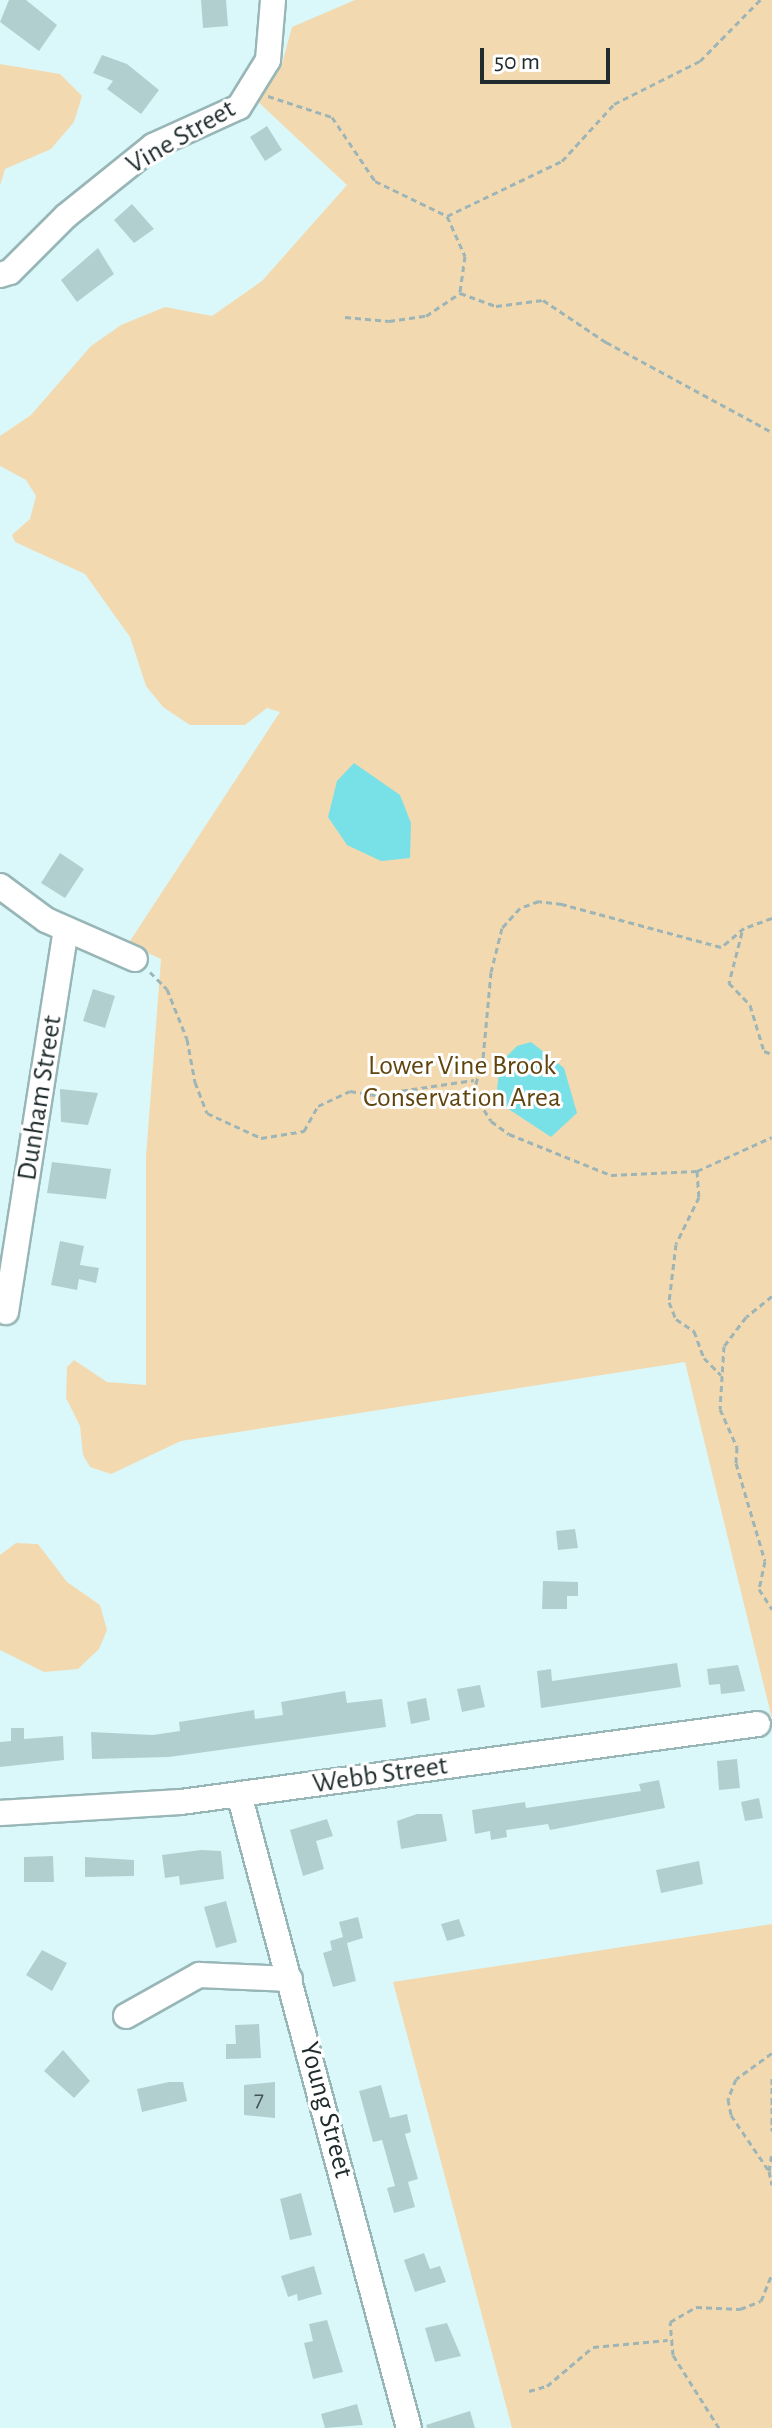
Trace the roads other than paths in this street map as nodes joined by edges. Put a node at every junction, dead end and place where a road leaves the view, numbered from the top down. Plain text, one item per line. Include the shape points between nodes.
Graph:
1 (273, 0) edge
2 (0, 275) edge
3 (0, 886) edge
4 (66, 930) junction
5 (135, 959) road end
6 (6, 1312) dead end
7 (758, 1724) dead end
8 (239, 1794) junction
9 (0, 1813) edge
10 (290, 1979) junction
11 (126, 2016) dead end
12 (409, 2428) edge

1 - 2 street, Vine Street via 268,60 239,107 153,146 66,216 10,272
3 - 4 street
4 - 5 street
4 - 6 street, Dunham Street
7 - 8 street, Webb Street
8 - 9 street, Webb Street
8 - 10 street, Young Street
10 - 11 street via 199,1975
10 - 12 street, Young Street

